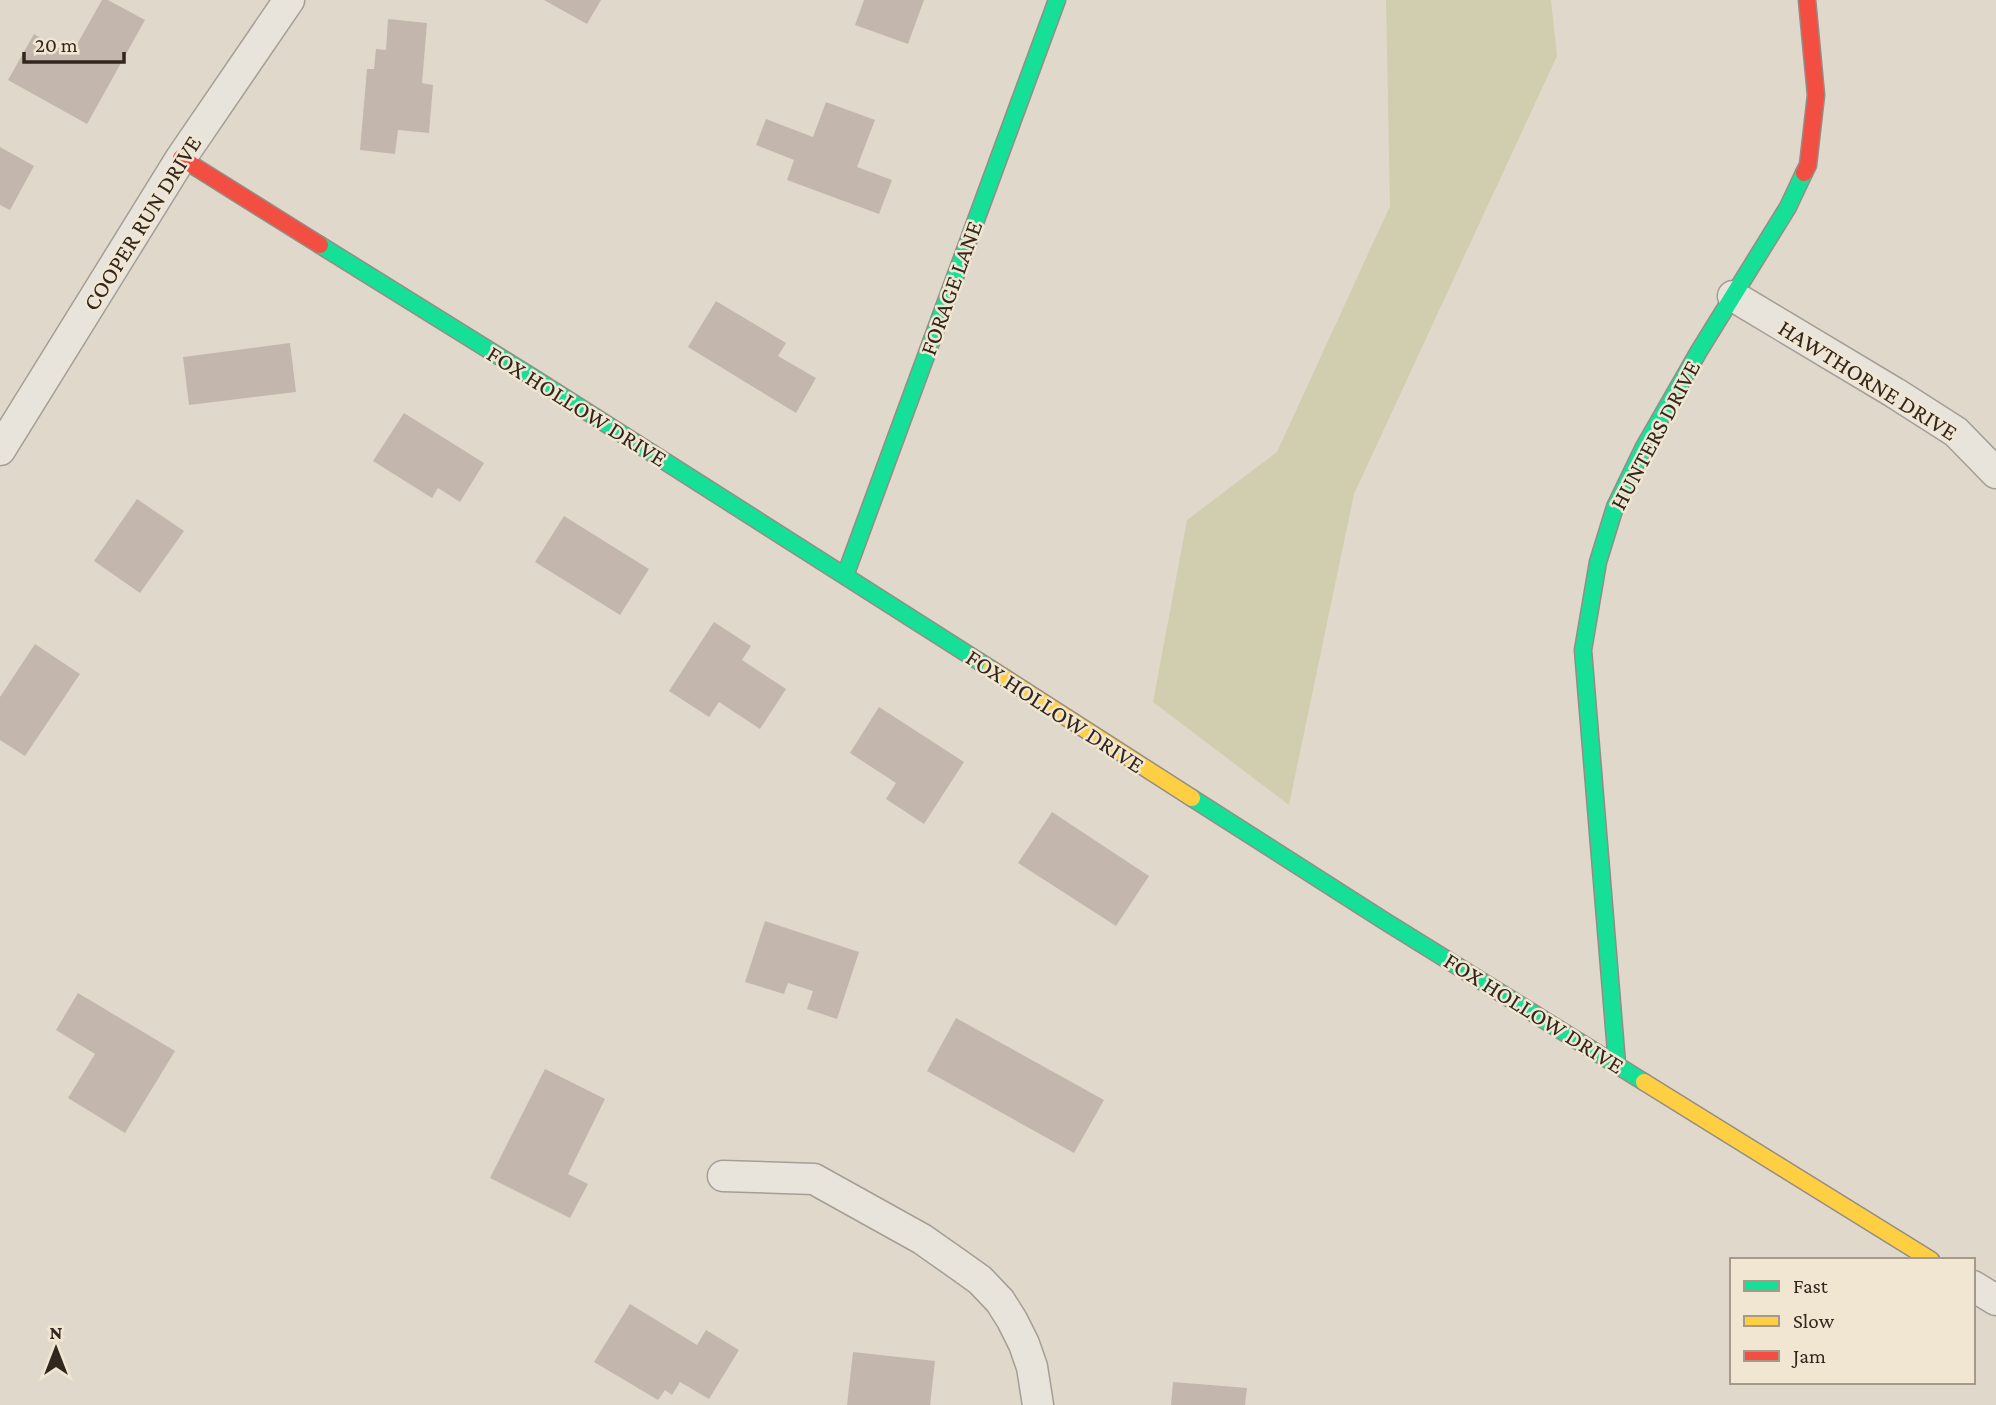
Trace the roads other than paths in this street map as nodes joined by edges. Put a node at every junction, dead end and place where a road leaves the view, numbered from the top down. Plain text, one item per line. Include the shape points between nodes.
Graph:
1 (289, 0) edge
2 (1057, 0) edge
3 (1807, 0) edge
4 (181, 158) junction
5 (1733, 296) junction
6 (0, 450) edge
7 (1996, 473) edge
8 (845, 576) junction
9 (1617, 1064) junction
10 (723, 1176) dead end
11 (1928, 1258) edge
12 (1975, 1287) edge
13 (1996, 1300) edge
14 (1038, 1405) edge

1 - 4 street, COOPER RUN DRIVE
2 - 8 street, FORAGE LANE
3 - 5 street, HUNTERS DRIVE via 1816,94 1808,165 1788,207
4 - 6 street, COOPER RUN DRIVE
4 - 8 street, FOX HOLLOW DRIVE
5 - 7 street, HAWTHORNE DRIVE via 1956,432
5 - 9 street, HUNTERS DRIVE via 1644,447 1615,507 1598,562 1583,650
8 - 9 street, FOX HOLLOW DRIVE
9 - 11 street, FOX HOLLOW DRIVE
10 - 14 street via 814,1179 922,1240 980,1280 1000,1301 1024,1344
12 - 13 street

